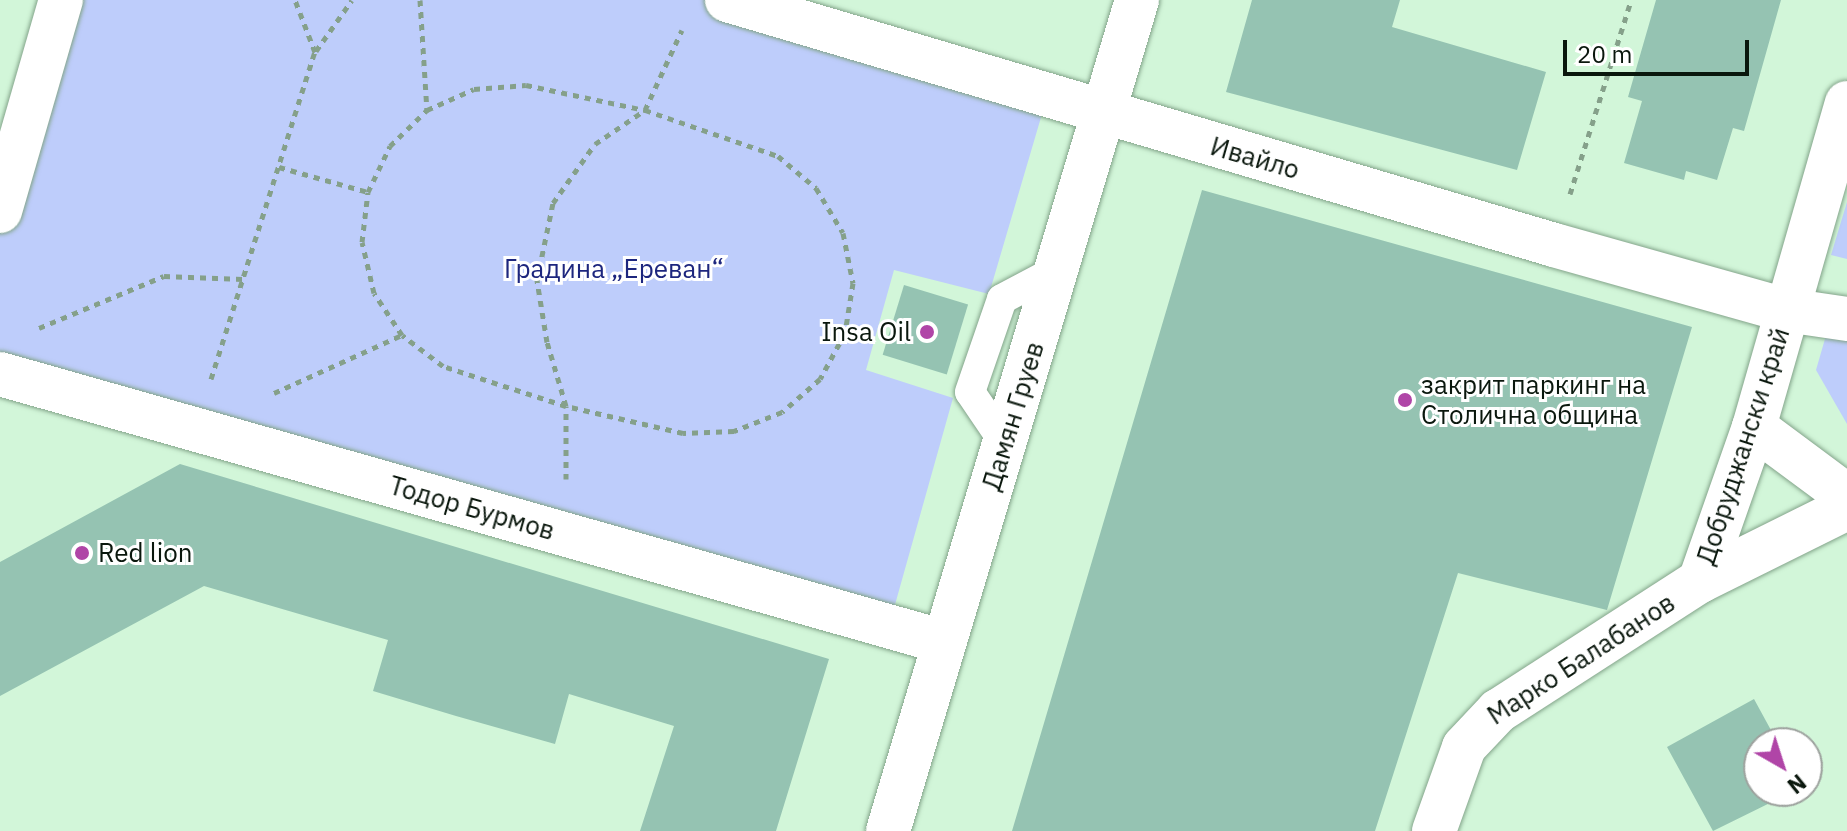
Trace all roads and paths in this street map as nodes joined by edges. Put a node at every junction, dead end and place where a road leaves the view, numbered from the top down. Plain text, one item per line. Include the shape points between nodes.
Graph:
1 (61, 0) edge
2 (295, 0) edge
3 (352, 0) edge
4 (420, 0) edge
5 (727, 0) edge
6 (1137, 0) edge
7 (1631, 0) edge
8 (673, 51) dead end
9 (315, 52) junction
10 (1847, 103) edge
11 (427, 110) junction
12 (645, 110) junction
13 (1103, 114) junction
14 (279, 167) junction
15 (368, 192) junction
16 (0, 211) edge
17 (1554, 245) junction
18 (243, 279) junction
19 (1786, 310) junction
20 (1847, 319) edge
21 (27, 332) dead end
22 (402, 335) junction
23 (0, 374) edge
24 (566, 406) junction
25 (1754, 427) junction
26 (196, 429) junction
27 (566, 470) dead end
28 (1847, 496) edge
29 (1847, 508) edge
30 (1700, 581) junction
31 (944, 642) junction
32 (888, 831) edge
33 (1434, 831) edge

1 - 16 street
2 - 9 path
3 - 9 path
4 - 11 path
5 - 13 street, Ивайло
6 - 13 street, Дамян Груев
7 - 17 path
8 - 12 path
9 - 14 path
10 - 19 street, Добруджански край
11 - 12 path via 474,89 526,85
11 - 15 path via 390,146
12 - 24 path via 595,144 553,203 537,280 547,342
12 - 24 path via 778,156 816,188 843,233 853,283 845,333 820,379 791,404 734,431 683,433
13 - 17 street, Ивайло
13 - 31 street, Дамян Груев
14 - 15 path
14 - 18 path
15 - 22 path via 362,242 374,293
17 - 19 street, Ивайло
18 - 21 path via 164,276
18 - 26 path
19 - 20 street, Добруджански край
19 - 25 street, Добруджански край
22 - 24 path via 443,366
22 - 26 path
23 - 26 street, Тодор Бурмов
24 - 27 path
25 - 28 street
25 - 30 street, Добруджански край
26 - 31 street, Тодор Бурмов
29 - 30 street, Марко Балабанов
30 - 33 street, Марко Балабанов via 1480,726 1464,747
31 - 32 street, Дамян Груев

